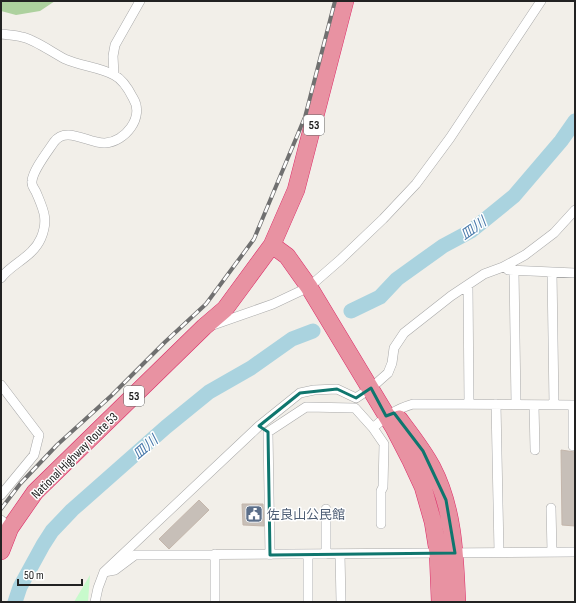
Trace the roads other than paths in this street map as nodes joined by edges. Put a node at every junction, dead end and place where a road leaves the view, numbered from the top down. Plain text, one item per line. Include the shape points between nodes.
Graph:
1 (140, 1) edge
2 (345, 1) edge
3 (541, 1) edge
4 (1, 34) edge
5 (114, 75) junction
6 (575, 210) edge
7 (272, 244) junction
8 (503, 267) junction
9 (514, 270) junction
10 (552, 272) junction
11 (575, 273) edge
12 (1, 278) edge
13 (468, 285) junction
14 (312, 291) junction
15 (204, 328) junction
16 (368, 384) junction
17 (1, 386) edge
18 (469, 404) junction
19 (496, 404) junction
20 (516, 404) junction
21 (534, 405) junction
22 (554, 405) junction
23 (574, 405) edge
24 (390, 414) junction
25 (259, 426) junction
26 (373, 428) junction
27 (268, 432) junction
28 (573, 446) dead end
29 (535, 450) dead end
30 (1, 495) edge
31 (551, 508) dead end
32 (326, 509) dead end
33 (6, 524) edge
34 (381, 524) dead end
35 (132, 545) junction
36 (1, 551) edge
37 (499, 552) junction
38 (552, 552) junction
39 (575, 552) edge
40 (438, 553) junction
41 (455, 553) junction
42 (215, 554) junction
43 (308, 554) junction
44 (326, 554) junction
45 (340, 554) junction
46 (135, 555) junction
47 (270, 555) junction
48 (104, 572) junction
49 (95, 602) edge
50 (215, 602) edge
51 (308, 602) edge
52 (341, 602) edge
53 (440, 602) edge
54 (456, 602) edge

1 - 5 street via 115,46
2 - 7 highway, National Highway Route 53 / 53 via 296,190
3 - 14 street via 472,107 416,184
4 - 5 street via 23,37 66,59
5 - 12 street via 121,81 137,106 132,127 116,140 104,143 68,134 55,140 33,175 31,183 45,213 41,238 21,262
6 - 8 street via 554,233 525,255
7 - 14 highway via 287,256
7 - 15 highway, National Highway Route 53 / 53 via 225,309
8 - 9 street
8 - 13 street via 484,274
9 - 10 street
9 - 20 street
10 - 11 street
10 - 22 street
13 - 16 street via 404,333 394,348 388,373
13 - 18 street
14 - 15 street
14 - 16 highway
15 - 33 highway, National Highway Route 53 / 53 via 35,492
16 - 24 highway
16 - 25 street via 356,398 337,389 300,393
17 - 30 street via 40,434 34,455
18 - 19 street
18 - 24 street via 413,404
19 - 20 street
19 - 37 street
20 - 21 street
21 - 22 street
21 - 29 street
22 - 23 street
23 - 28 street
24 - 26 street
24 - 40 highway via 394,428 423,487 434,522
24 - 41 highway via 423,452 440,483 450,517
25 - 27 street
25 - 35 street
26 - 27 street via 356,408 306,407
26 - 34 street via 384,444
27 - 47 street
31 - 38 street
32 - 44 street
33 - 36 highway, National Highway Route 53 / 53
35 - 46 street
35 - 48 street
37 - 38 street
37 - 41 street
38 - 39 street
40 - 41 street
40 - 45 street
40 - 53 highway
41 - 54 highway
42 - 46 street
42 - 47 street
42 - 50 street
43 - 44 street
43 - 47 street
43 - 51 street
44 - 45 street
45 - 52 street
46 - 48 street via 115,570
48 - 49 street

